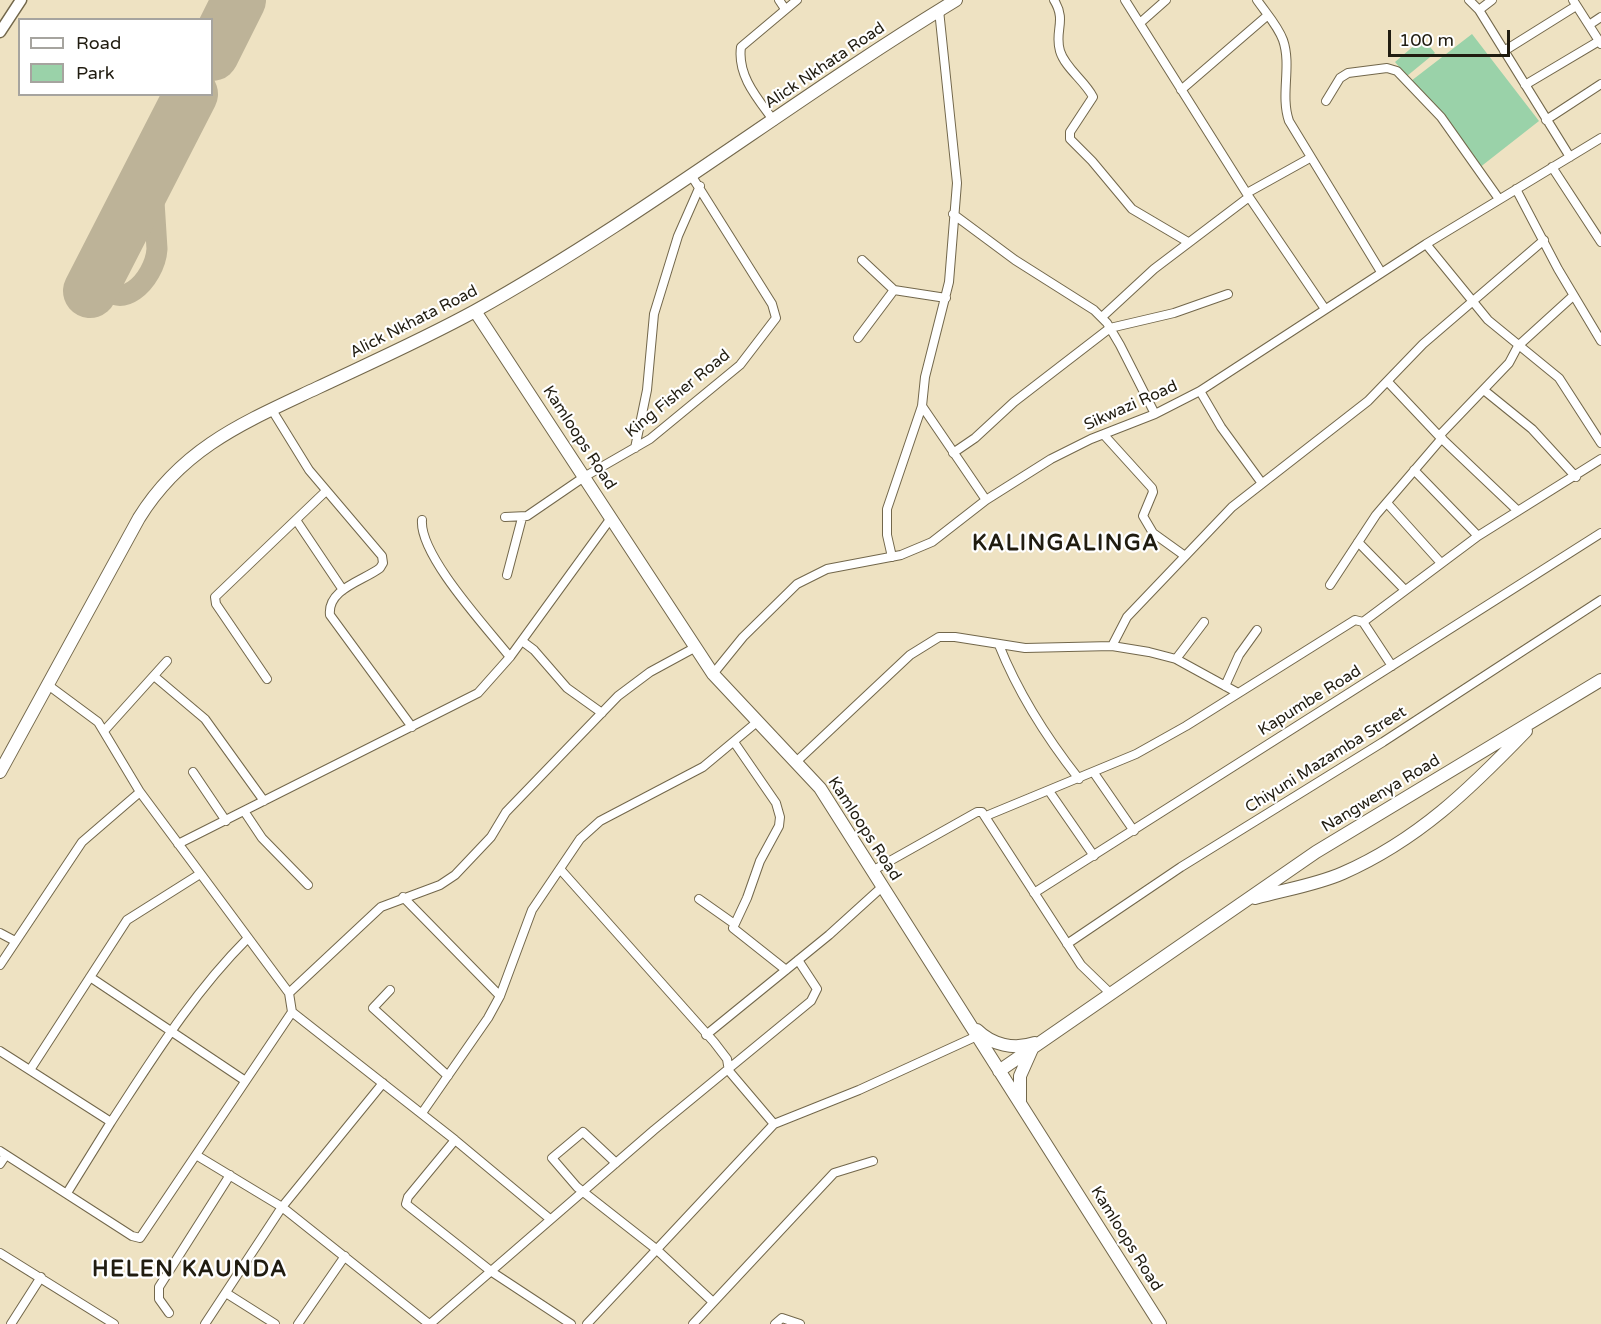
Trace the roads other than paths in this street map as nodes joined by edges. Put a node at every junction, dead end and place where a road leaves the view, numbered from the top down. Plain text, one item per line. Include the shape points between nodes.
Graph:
1 (21, 0) edge
2 (779, 0) edge
3 (797, 0) edge
4 (956, 0) edge
5 (1054, 0) edge
6 (1125, 0) edge
7 (1167, 0) edge
8 (1257, 0) edge
9 (1468, 0) edge
10 (1492, 0) edge
11 (1574, 3) edge
12 (785, 9) junction
13 (939, 10) junction
14 (1479, 10) junction
15 (1268, 15) junction
16 (1601, 17) edge
17 (1140, 23) junction
18 (1589, 25) junction
19 (0, 32) edge
20 (1600, 43) edge
21 (1504, 51) junction
22 (1601, 84) edge
23 (1525, 86) junction
24 (1181, 90) junction
25 (1326, 101) dead end
26 (1546, 120) junction
27 (774, 121) junction
28 (1601, 138) edge
29 (1570, 157) junction
30 (1310, 158) junction
31 (1552, 167) junction
32 (691, 175) junction
33 (700, 186) junction
34 (1515, 189) junction
35 (1248, 195) junction
36 (1499, 198) junction
37 (953, 214) junction
38 (1544, 240) junction
39 (1188, 242) junction
40 (1601, 242) edge
41 (1426, 244) junction
42 (862, 260) dead end
43 (1381, 272) junction
44 (894, 290) junction
45 (1228, 294) dead end
46 (1573, 296) junction
47 (946, 298) junction
48 (1472, 302) junction
49 (1325, 309) junction
50 (475, 311) junction
51 (1102, 317) junction
52 (1110, 328) junction
53 (858, 338) dead end
54 (1601, 341) edge
55 (1518, 346) junction
56 (1388, 382) junction
57 (1200, 391) junction
58 (1485, 391) junction
59 (922, 406) junction
60 (272, 410) junction
61 (1155, 414) junction
62 (1104, 435) junction
63 (1440, 437) junction
64 (1601, 442) edge
65 (635, 448) junction
66 (952, 453) junction
67 (1601, 459) edge
68 (1414, 470) junction
69 (584, 477) junction
70 (1576, 477) junction
71 (1261, 482) junction
72 (326, 491) junction
73 (986, 500) junction
74 (1387, 503) junction
75 (1518, 511) junction
76 (505, 518) dead end
77 (522, 518) junction
78 (611, 518) junction
79 (296, 520) junction
80 (422, 520) dead end
81 (1601, 533) edge
82 (1478, 536) junction
83 (1358, 542) junction
84 (1185, 556) junction
85 (892, 557) junction
86 (1442, 563) junction
87 (507, 576) dead end
88 (1330, 585) dead end
89 (1404, 589) junction
90 (343, 590) junction
91 (1601, 600) edge
92 (1204, 622) dead end
93 (1363, 622) junction
94 (1257, 630) dead end
95 (522, 641) junction
96 (999, 645) junction
97 (1112, 646) junction
98 (696, 647) junction
99 (510, 657) junction
100 (1176, 659) junction
101 (167, 661) dead end
102 (1392, 666) junction
103 (713, 674) junction
104 (154, 676) junction
105 (267, 679) dead end
106 (1601, 680) edge
107 (48, 685) junction
108 (1226, 686) junction
109 (1238, 693) junction
110 (602, 712) junction
111 (1537, 719) junction
112 (757, 722) junction
113 (412, 727) junction
114 (104, 731) junction
115 (735, 742) junction
116 (796, 762) junction
117 (0, 772) edge
118 (193, 772) dead end
119 (1094, 773) junction
120 (1079, 779) junction
121 (1049, 791) junction
122 (140, 792) junction
123 (264, 801) junction
124 (244, 811) junction
125 (987, 816) junction
126 (226, 821) junction
127 (1134, 831) junction
128 (178, 844) junction
129 (1094, 856) junction
130 (560, 869) junction
131 (872, 872) junction
132 (201, 874) junction
133 (308, 885) dead end
134 (882, 887) junction
135 (1034, 893) junction
136 (403, 897) junction
137 (699, 899) dead end
138 (1244, 900) junction
139 (733, 923) junction
140 (0, 933) edge
141 (247, 939) junction
142 (15, 941) junction
143 (1067, 944) junction
144 (798, 960) junction
145 (0, 965) edge
146 (786, 970) junction
147 (90, 977) junction
148 (390, 990) dead end
149 (289, 993) junction
150 (1110, 993) junction
151 (500, 996) junction
152 (292, 1012) junction
153 (968, 1019) junction
154 (170, 1032) junction
155 (706, 1035) junction
156 (977, 1036) junction
157 (1042, 1040) junction
158 (0, 1051) edge
159 (30, 1070) junction
160 (729, 1071) junction
161 (999, 1071) junction
162 (448, 1076) junction
163 (244, 1080) junction
164 (383, 1083) junction
165 (1021, 1104) junction
166 (422, 1113) junction
167 (111, 1122) junction
168 (774, 1124) junction
169 (455, 1140) junction
170 (3, 1153) edge
171 (196, 1155) junction
172 (873, 1161) dead end
173 (616, 1163) junction
174 (0, 1164) edge
175 (230, 1175) junction
176 (583, 1192) junction
177 (67, 1193) junction
178 (282, 1207) junction
179 (550, 1219) junction
180 (656, 1249) junction
181 (0, 1253) edge
182 (345, 1256) junction
183 (492, 1272) junction
184 (41, 1277) junction
185 (226, 1293) junction
186 (713, 1302) junction
187 (169, 1313) dead end
188 (110, 1323) edge
189 (11, 1324) edge
190 (205, 1324) edge
191 (275, 1324) edge
192 (298, 1324) edge
193 (430, 1324) edge
194 (571, 1324) edge
195 (586, 1324) edge
196 (693, 1324) edge
197 (775, 1324) edge
198 (800, 1324) edge
199 (1160, 1324) edge

1 - 19 street
2 - 12 street
3 - 12 street
4 - 13 main road, Alick Nkhata Road
5 - 39 street via 1062,18 1061,54 1093,97 1070,132 1070,140 1132,209
6 - 17 street
7 - 17 street
8 - 15 street
9 - 14 street
10 - 14 street
11 - 18 street
11 - 21 street
12 - 27 street via 741,47 740,56 750,89
13 - 27 main road, Alick Nkhata Road
13 - 37 street via 956,164
14 - 21 street
15 - 24 street
15 - 30 street via 1284,46 1286,112
16 - 18 street
17 - 24 street
18 - 20 street
20 - 23 street
21 - 23 street
22 - 26 street
23 - 26 street
24 - 35 street
25 - 36 street via 1340,78 1348,73 1387,68 1397,71 1441,117
26 - 29 street
27 - 32 main road, Alick Nkhata Road
28 - 29 street, Sikwazi Road
29 - 31 street, Sikwazi Road
30 - 35 street
30 - 43 street
31 - 34 street, Sikwazi Road
31 - 40 street
32 - 33 street
32 - 50 main road, Alick Nkhata Road
33 - 65 street via 678,236 654,314 647,390
33 - 65 street, King Fisher Road via 772,304 776,318 740,365
34 - 36 street, Sikwazi Road
34 - 38 street
35 - 39 street
35 - 49 street
36 - 41 street, Sikwazi Road
37 - 47 street
37 - 51 street
38 - 46 street
38 - 48 street
39 - 51 street
41 - 43 street, Sikwazi Road
41 - 48 street
42 - 44 street
43 - 49 street, Sikwazi Road
44 - 47 street
44 - 53 street
45 - 52 street via 1174,313
46 - 54 street
46 - 55 street
47 - 59 street via 925,377
48 - 55 street
48 - 56 street via 1423,344
49 - 57 street, Sikwazi Road
50 - 60 main road, Alick Nkhata Road
50 - 69 main road, Kamloops Road
51 - 52 street
52 - 61 street
52 - 66 street
55 - 58 street
55 - 64 street via 1558,378
56 - 63 street
56 - 71 street
57 - 61 street, Sikwazi Road
57 - 71 street
58 - 63 street
58 - 70 street via 1532,429
59 - 66 street
59 - 85 street via 886,509
60 - 72 street via 296,452
60 - 107 main road, Alick Nkhata Road via 199,450 159,488 133,528
61 - 62 street, Sikwazi Road
62 - 73 street, Sikwazi Road via 1051,459
62 - 84 street via 1152,488 1143,516 1148,528
63 - 68 street
63 - 75 street
65 - 69 street, King Fisher Road
66 - 73 street
67 - 70 street
68 - 74 street
68 - 82 street
69 - 77 street, King Fisher Road
69 - 78 main road, Kamloops Road
70 - 75 street
71 - 84 street
72 - 79 street
72 - 90 street via 382,556 380,567
73 - 85 street, Sikwazi Road via 932,543
74 - 83 street
74 - 86 street
75 - 82 street
76 - 77 street
77 - 87 street
78 - 95 street
78 - 98 main road, Kamloops Road
79 - 90 street
79 - 105 street via 215,600
80 - 99 street via 421,530 430,555
81 - 102 street, Kapumbe Road
82 - 86 street
83 - 88 street
83 - 89 street
84 - 97 street via 1127,617
85 - 103 street, Sikwazi Road via 827,569 797,584 743,637
86 - 89 street
89 - 93 street
90 - 113 street via 332,599 330,615
91 - 143 street, Chiyuni Mazamba Street
92 - 100 street
93 - 102 street
93 - 109 street via 1347,624
94 - 108 street via 1239,655
95 - 99 street
95 - 110 street via 567,687
96 - 97 street
96 - 116 street via 955,637 939,637 925,643
96 - 120 street via 1029,708
97 - 100 street
98 - 103 main road, Kamloops Road
98 - 110 street via 633,684
99 - 113 street via 478,693
100 - 108 street
101 - 104 street
102 - 127 street, Kapumbe Road
103 - 112 main road, Kamloops Road
104 - 114 street
104 - 123 street via 205,719
106 - 111 main road, Nangwenya Road
107 - 114 street via 89,714
107 - 117 main road, Alick Nkhata Road
108 - 109 street
109 - 119 street via 1176,731
110 - 136 street via 506,812 491,837 455,875 440,885
111 - 138 main road, Nangwenya Road
111 - 138 main road, Nangwenya Road via 1482,777 1409,839 1341,874
112 - 115 street
112 - 116 main road, Kamloops Road
113 - 123 street
114 - 122 street
115 - 130 street via 690,776 593,826
115 - 139 street via 776,803 780,817 743,909
116 - 131 main road, Kamloops Road via 820,788
118 - 126 street
119 - 120 street
119 - 127 street
120 - 121 street
121 - 125 street
121 - 129 street
122 - 128 street
122 - 142 street via 82,842
123 - 124 street
124 - 126 street
124 - 133 street via 262,838
125 - 131 street via 977,812
125 - 135 street
126 - 128 street
127 - 129 street, Kapumbe Road
128 - 132 street
129 - 135 street, Kapumbe Road
130 - 151 street via 532,910
130 - 155 street
131 - 134 main road, Kamloops Road
132 - 141 street
132 - 147 street via 127,920
134 - 144 street
134 - 153 main road, Kamloops Road
135 - 143 street
136 - 149 street via 370,916
136 - 151 street
137 - 139 street
138 - 150 main road, Nangwenya Road
139 - 146 street via 736,932
140 - 142 street
141 - 149 street
141 - 154 street
142 - 145 street
143 - 150 street via 1081,965
144 - 146 street
144 - 160 street via 817,989 816,996
146 - 155 street
147 - 154 street
147 - 159 street
148 - 162 street via 373,1008
149 - 152 street
150 - 157 main road, Nangwenya Road
151 - 162 street
152 - 163 street
152 - 164 street
153 - 156 main road, Kamloops Road
153 - 157 main road via 978,1032 1001,1044 1026,1046
154 - 163 street
154 - 167 street
155 - 160 street via 727,1059
156 - 161 main road, Kamloops Road
156 - 168 street
157 - 161 main road, Nangwenya Road
157 - 165 main road via 1024,1062 1018,1090
158 - 159 street
159 - 167 street
160 - 168 street
160 - 173 street
161 - 165 main road, Kamloops Road
162 - 166 street
163 - 171 street
164 - 166 street
164 - 178 street
165 - 199 main road, Kamloops Road
166 - 169 street
167 - 177 street
168 - 180 street
169 - 179 street
169 - 183 street via 406,1204
170 - 174 street
170 - 177 street
171 - 175 street
171 - 177 street via 140,1238
172 - 186 street via 834,1173
173 - 176 street
173 - 176 street via 583,1132 570,1141 552,1158
175 - 178 street
175 - 187 street via 159,1287 159,1299
176 - 179 street
176 - 180 street
178 - 182 street
178 - 185 street
179 - 183 street
180 - 186 street
180 - 195 street
181 - 184 street
182 - 192 street
182 - 193 street
183 - 193 street
183 - 194 street
184 - 188 street
184 - 189 street
185 - 190 street
185 - 191 street
186 - 196 street
197 - 198 street via 782,1318

